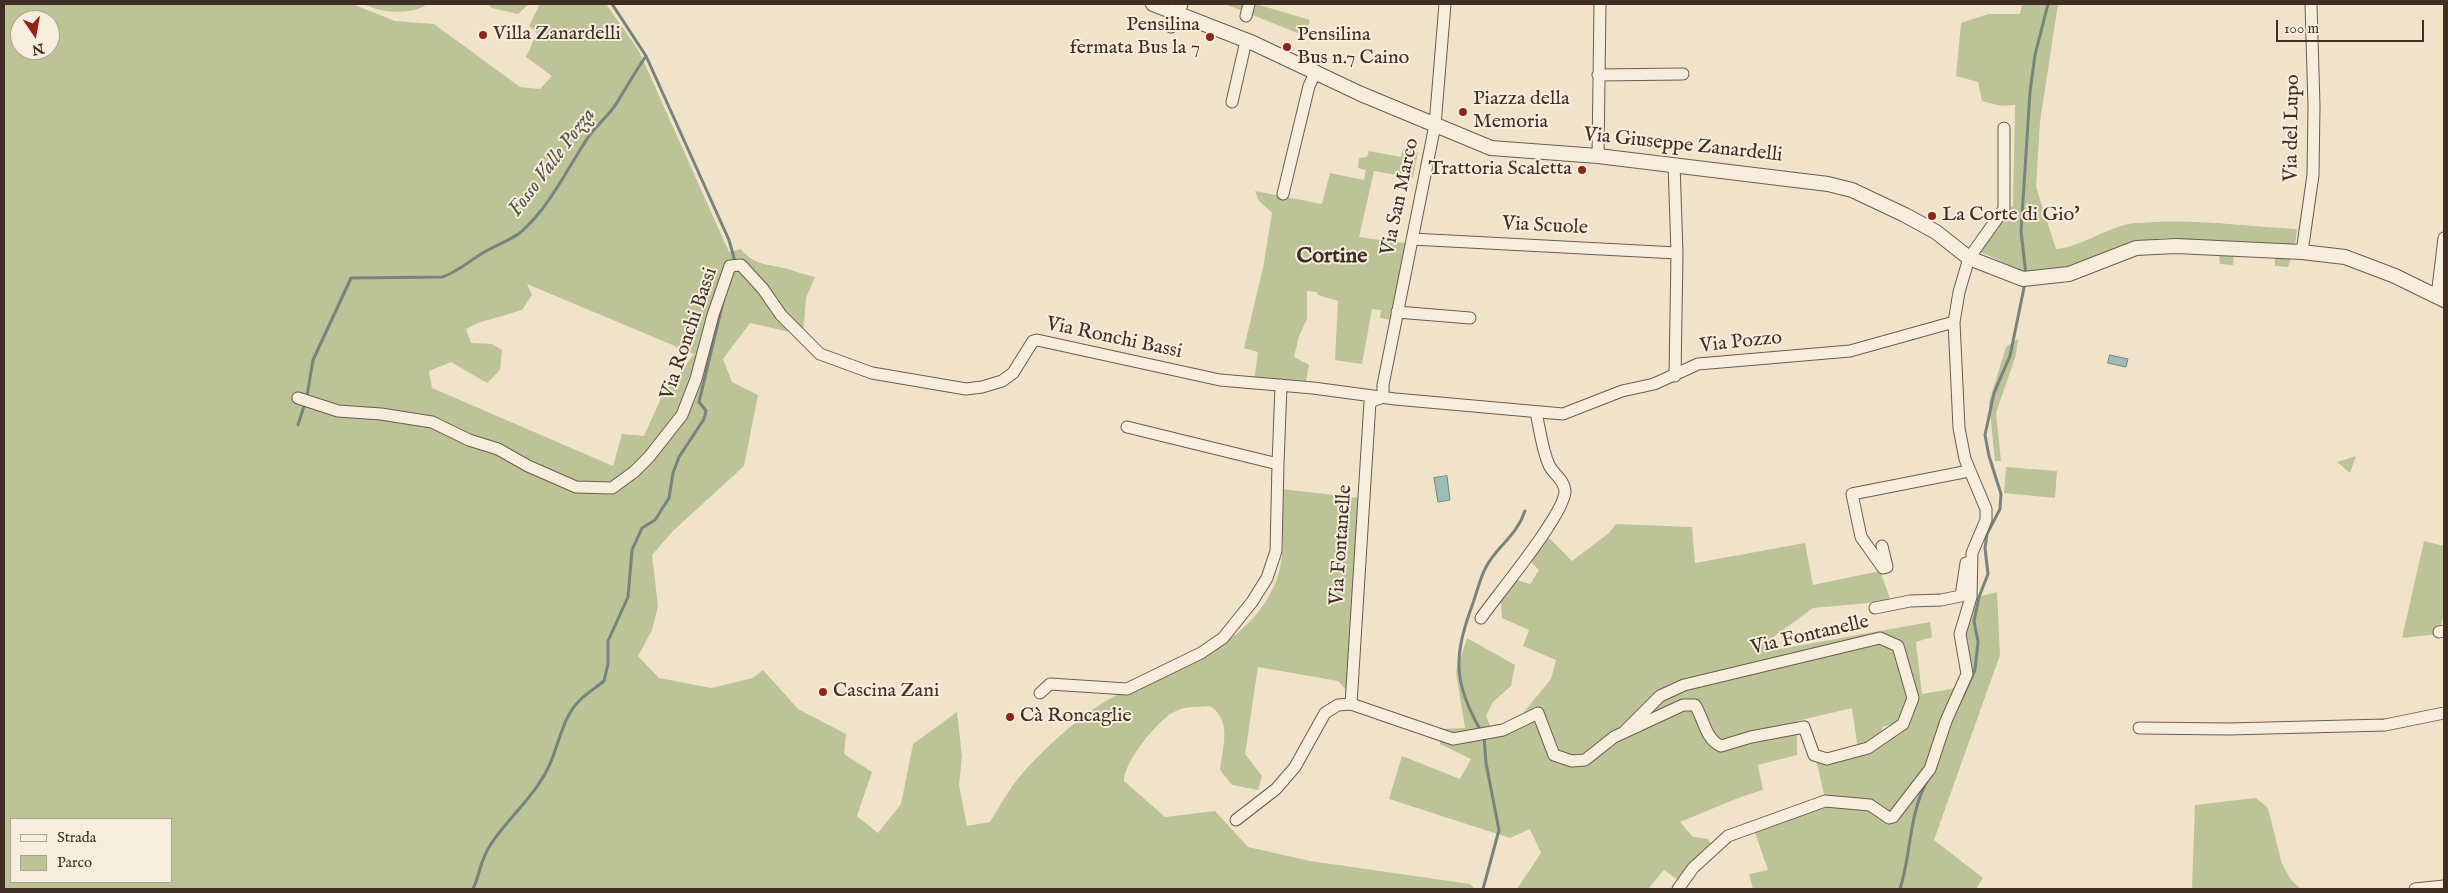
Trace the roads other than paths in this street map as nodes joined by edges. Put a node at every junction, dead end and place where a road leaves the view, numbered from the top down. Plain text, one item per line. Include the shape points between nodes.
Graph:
1 (1152, 4) edge
2 (1249, 4) edge
3 (1446, 4) edge
4 (1600, 4) edge
5 (2311, 4) edge
6 (1179, 10) edge
7 (1246, 16) dead end
8 (1171, 26) dead end
9 (1246, 41) junction
10 (1316, 71) junction
11 (1683, 74) dead end
12 (1598, 75) junction
13 (1232, 102) dead end
14 (1435, 125) junction
15 (2004, 128) dead end
16 (1598, 156) junction
17 (1674, 164) junction
18 (1283, 194) dead end
19 (1412, 238) junction
20 (2444, 238) edge
21 (2302, 252) junction
22 (1677, 253) junction
23 (1969, 258) junction
24 (2440, 298) edge
25 (1397, 312) junction
26 (1470, 318) dead end
27 (1954, 322) junction
28 (1674, 376) junction
29 (1281, 385) junction
30 (1383, 397) junction
31 (298, 398) dead end
32 (1536, 413) junction
33 (1127, 427) dead end
34 (1278, 464) junction
35 (1969, 471) junction
36 (1882, 546) dead end
37 (1972, 552) junction
38 (1875, 608) dead end
39 (1481, 618) dead end
40 (1040, 693) dead end
41 (1351, 704) junction
42 (2444, 712) edge
43 (2139, 728) dead end
44 (1624, 732) junction
45 (1236, 820) dead end
46 (2444, 886) edge
47 (1678, 889) edge
48 (2415, 889) edge

1 - 6 street, Via Giuseppe Zanardelli
2 - 7 street
3 - 14 street, Via San Marco
4 - 12 street
5 - 21 street, Via del Lupo via 2313,175
6 - 8 street
6 - 9 street, Via Giuseppe Zanardelli
9 - 10 street, Via Giuseppe Zanardelli
9 - 13 street
10 - 14 street, Via Giuseppe Zanardelli
10 - 18 street via 1309,86
11 - 12 street
12 - 16 street
14 - 16 street, Via Giuseppe Zanardelli via 1491,148
14 - 19 street, Via San Marco
15 - 23 street via 2004,209
16 - 17 street, Via Giuseppe Zanardelli
17 - 22 street
17 - 23 street, Via Giuseppe Zanardelli via 1798,179 1852,190 1936,232
19 - 22 street, Via Scuole
19 - 25 street, Via San Marco
20 - 24 street
21 - 23 street, Via Giuseppe Zanardelli via 2176,246 2136,248 2069,274 2034,280 2018,278
21 - 24 street, Via Giuseppe Zanardelli via 2345,257
22 - 28 street
23 - 27 street
25 - 26 street
25 - 30 street, Via San Marco
27 - 28 street, Via Pozzo via 1850,352 1698,364
27 - 35 street via 1959,428
28 - 32 street, Via Pozzo via 1622,391 1563,414
29 - 30 street, Via Ronchi Bassi
29 - 31 street, Via Ronchi Bassi via 1220,380 1036,340 1013,373 1002,381 982,387 966,389 872,373 820,354 782,315 741,265 730,266 682,415 649,457 612,488 576,487 498,449 469,440 432,422 338,411
29 - 34 street
30 - 32 street, Via Pozzo
30 - 41 street, Via Fontanelle via 1370,402
32 - 39 street via 1549,466 1562,481 1562,503 1541,538
33 - 34 street
34 - 40 street via 1276,550 1267,578 1223,638 1201,653 1127,689 1050,684
35 - 36 street via 1852,494 1861,537 1883,568 1887,567
35 - 37 street via 1986,510 1986,520
37 - 38 street via 1967,559 1961,596
37 - 47 street via 1971,597 1960,634 1967,674 1946,721 1930,769 1895,816 1890,818 1870,805 1825,801 1728,836 1693,868
41 - 44 street, Via Fontanelle via 1453,739 1503,730 1538,713 1554,755 1572,761 1585,760
41 - 45 street via 1338,705 1325,713 1295,767 1276,789
42 - 43 street via 2385,725
44 - 44 street, Via Fontanelle via 1683,705 1696,705 1708,736 1721,746 1804,727 1814,755 1827,759 1868,748 1903,724 1913,698 1898,646 1880,638 1684,685 1660,696
46 - 48 street

